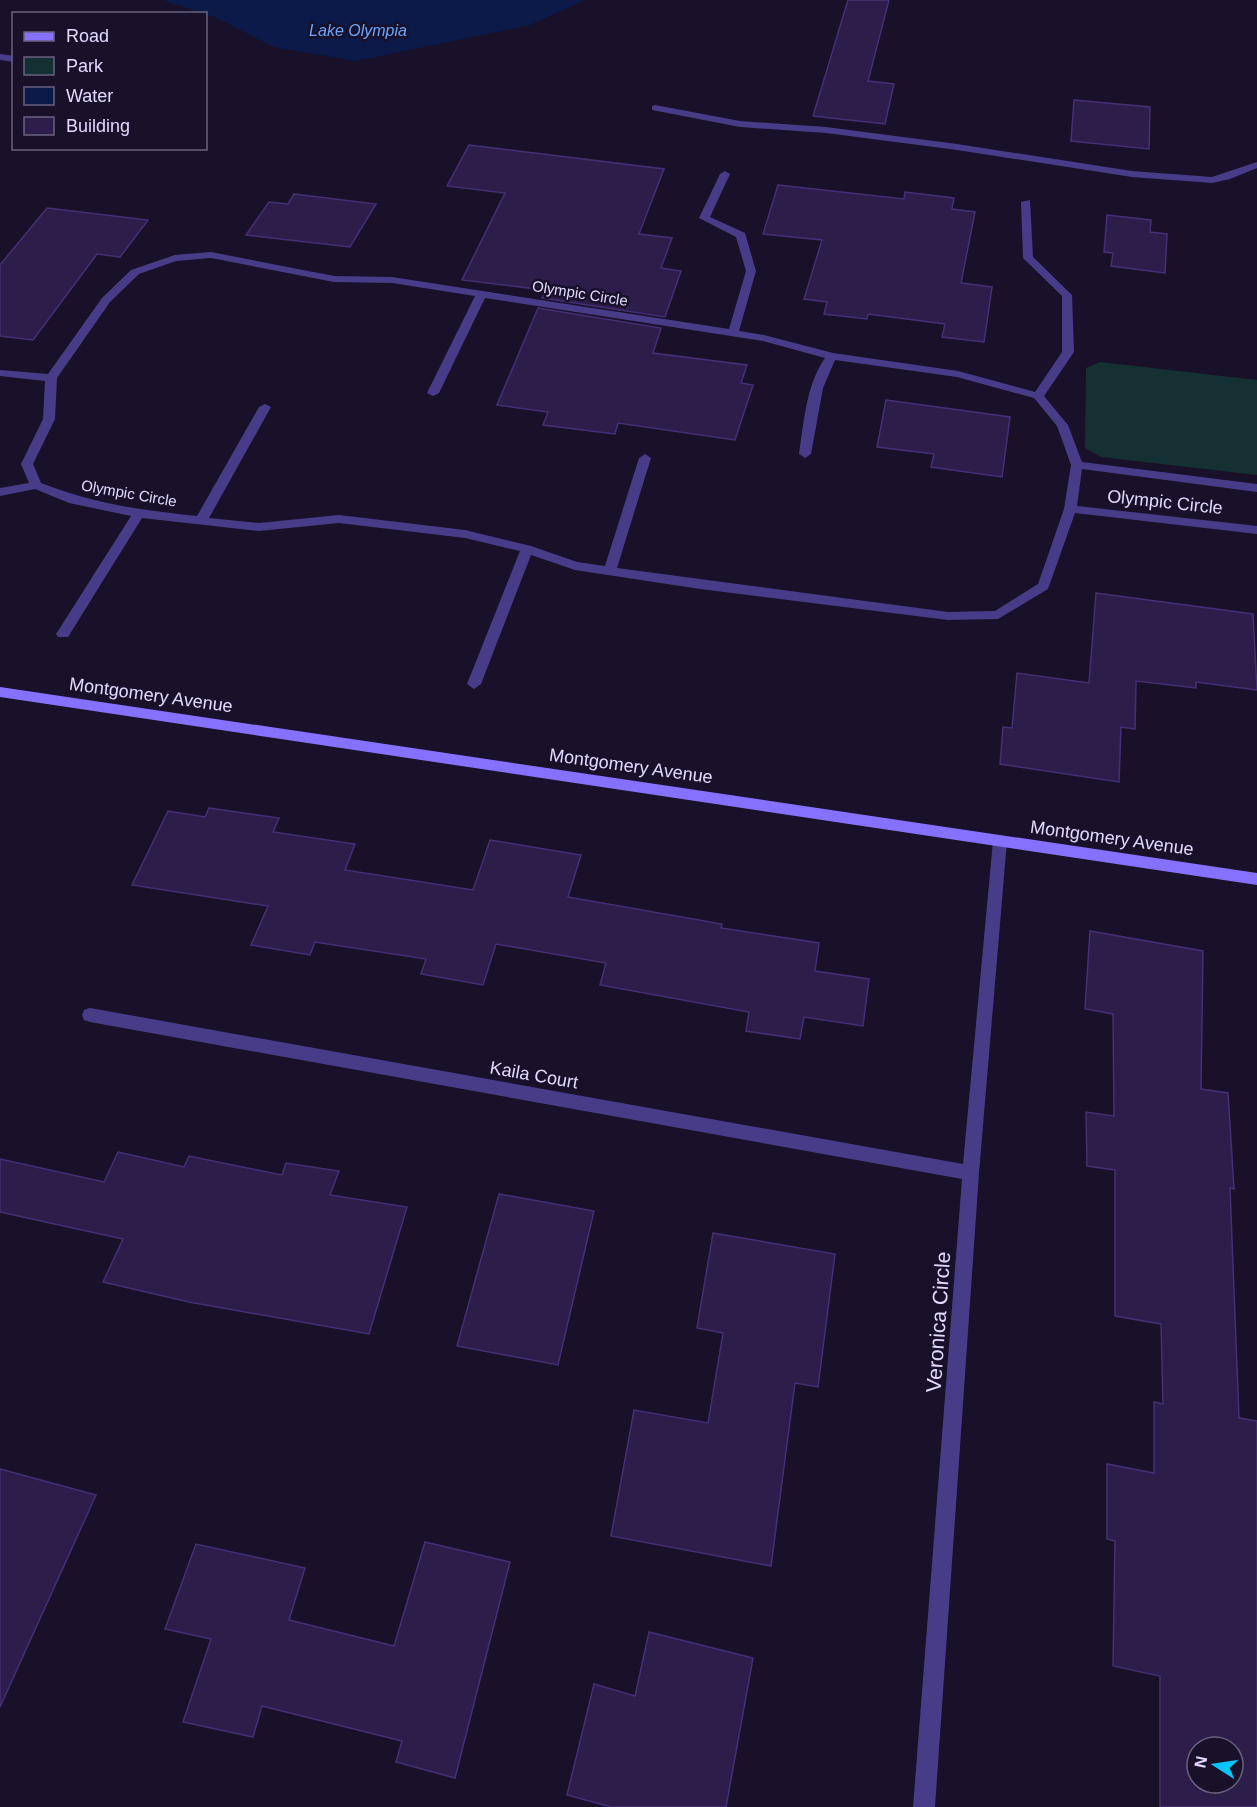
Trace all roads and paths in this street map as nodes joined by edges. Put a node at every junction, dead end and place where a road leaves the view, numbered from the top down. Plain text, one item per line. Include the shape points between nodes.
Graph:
1 (655, 108) dead end
2 (1257, 165) edge
3 (724, 174) dead end
4 (1026, 202) dead end
5 (481, 294) junction
6 (733, 333) junction
7 (832, 356) junction
8 (0, 373) edge
9 (51, 378) junction
10 (433, 393) dead end
11 (1038, 396) junction
12 (265, 408) dead end
13 (805, 454) dead end
14 (645, 458) dead end
15 (1077, 465) junction
16 (36, 484) junction
17 (1257, 488) edge
18 (0, 492) edge
19 (1070, 509) junction
20 (140, 514) junction
21 (201, 521) junction
22 (1257, 530) edge
23 (527, 549) junction
24 (610, 571) junction
25 (63, 634) dead end
26 (474, 684) dead end
27 (0, 692) edge
28 (1000, 841) junction
29 (1257, 879) edge
30 (90, 1015) dead end
31 (971, 1173) junction
32 (924, 1807) edge

1 - 2 street via 740,124 826,130 1132,174 1212,180
3 - 6 street via 704,218 741,235 751,271
4 - 11 street via 1028,258 1067,295 1068,352
5 - 6 street, Olympic Circle
5 - 9 street, Olympic Circle via 392,280 334,279 211,255 175,258 135,272 106,300
5 - 10 street
6 - 7 street, Olympic Circle
7 - 11 street, Olympic Circle via 958,374
7 - 13 street via 819,383
8 - 9 street
9 - 16 street, Olympic Circle via 49,419 27,464
11 - 15 street, Olympic Circle via 1062,425
12 - 21 street
14 - 24 street
15 - 17 street, Olympic Circle
15 - 19 street, Olympic Circle
16 - 18 street
16 - 20 street, Olympic Circle via 74,500
19 - 22 street, Olympic Circle
19 - 24 street, Olympic Circle via 1044,586 998,615 934,615
20 - 21 street, Olympic Circle
20 - 25 street
21 - 23 street, Olympic Circle via 259,527 339,519 465,534
23 - 24 street, Olympic Circle via 575,566
23 - 26 street
27 - 28 street, Montgomery Avenue
28 - 29 street, Montgomery Avenue
28 - 31 street, Veronica Circle
30 - 31 street, Kaila Court
31 - 32 street, Veronica Circle

